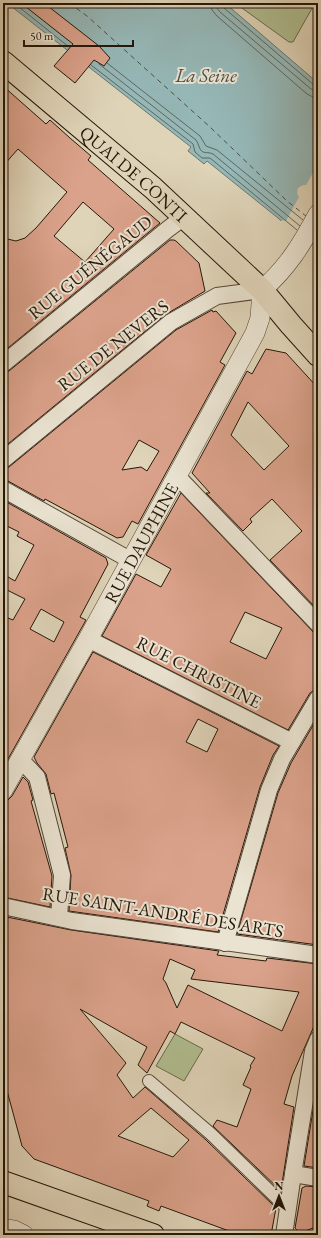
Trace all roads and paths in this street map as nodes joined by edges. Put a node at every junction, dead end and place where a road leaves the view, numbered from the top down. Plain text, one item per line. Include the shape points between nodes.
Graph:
1 (3, 62) edge
2 (318, 214) edge
3 (184, 217) junction
4 (262, 290) junction
5 (318, 355) edge
6 (3, 364) edge
7 (3, 460) edge
8 (176, 476) junction
9 (3, 489) edge
10 (130, 560) junction
11 (318, 624) edge
12 (88, 639) junction
13 (318, 698) edge
14 (314, 714) edge
15 (292, 742) junction
16 (20, 759) junction
17 (3, 790) edge
18 (3, 906) edge
19 (58, 917) junction
20 (226, 943) junction
21 (318, 955) edge
22 (318, 1039) edge
23 (314, 1070) edge
24 (149, 1081) dead end
25 (293, 1174) junction
26 (318, 1178) edge
27 (3, 1182) edge
28 (288, 1209) junction
29 (3, 1228) edge
30 (24, 1235) edge
31 (153, 1235) edge
32 (284, 1235) edge

1 - 3 main road, QUAI DE CONTI
2 - 4 street via 305,239 285,267
3 - 4 main road, QUAI DE CONTI
3 - 6 street, RUE GUÉNÉGAUD
4 - 5 main road, QUAI DE CONTI
4 - 7 street, RUE DE NEVERS via 217,296 171,322
4 - 8 street, RUE DAUPHINE via 260,318 255,333
8 - 10 street, RUE DAUPHINE
8 - 11 street
9 - 10 street
10 - 12 street, RUE DAUPHINE
12 - 15 street, RUE CHRISTINE
12 - 16 street, RUE DAUPHINE
13 - 14 street
14 - 15 street
15 - 20 street via 282,759 270,790
16 - 17 street, RUE DAUPHINE
16 - 19 street via 36,777 62,875
18 - 19 street, RUE SAINT-ANDRÉ DES ARTS
19 - 20 street, RUE SAINT-ANDRÉ DES ARTS
20 - 21 street, RUE SAINT-ANDRÉ DES ARTS
22 - 23 street via 313,1051
23 - 25 street
24 - 28 street via 211,1134
25 - 26 street
25 - 28 street
27 - 31 main road
28 - 32 street
29 - 30 street

